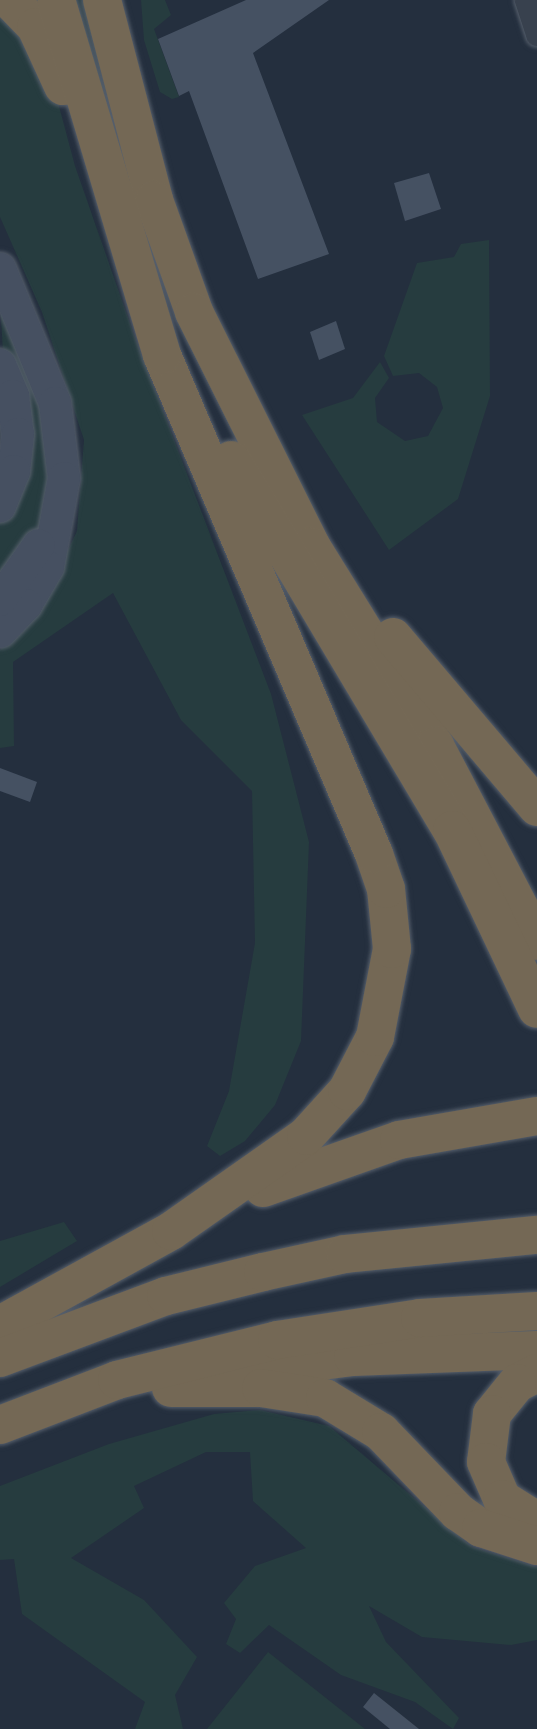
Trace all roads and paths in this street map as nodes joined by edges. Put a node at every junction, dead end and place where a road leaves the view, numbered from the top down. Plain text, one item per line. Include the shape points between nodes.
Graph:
1 (10, 0) edge
2 (56, 0) edge
3 (102, 0) edge
4 (128, 0) edge
5 (122, 86) junction
6 (130, 250) junction
7 (0, 269) edge
8 (162, 355) junction
9 (0, 365) edge
10 (277, 476) junction
11 (62, 504) junction
12 (0, 506) edge
13 (337, 562) junction
14 (0, 600) edge
15 (0, 632) edge
16 (537, 779) edge
17 (537, 807) edge
18 (537, 941) edge
19 (537, 1009) edge
20 (537, 1116) edge
21 (171, 1231) junction
22 (537, 1235) edge
23 (537, 1311) edge
24 (0, 1325) edge
25 (537, 1350) edge
26 (0, 1358) edge
27 (537, 1373) edge
28 (171, 1388) junction
29 (0, 1425) edge
30 (0, 1449) edge
31 (537, 1521) edge
32 (537, 1546) edge

1 - 8 highway via 49,49 116,250
2 - 6 highway
3 - 5 highway
4 - 5 highway
5 - 10 highway via 194,312
6 - 8 highway
6 - 19 highway via 212,426 452,830
7 - 11 street via 55,403 64,455
8 - 21 highway via 374,854 386,889 392,949 375,1037 347,1091 306,1136
9 - 12 street via 13,396 18,434 14,471
10 - 13 highway
10 - 18 highway via 311,546 493,849
11 - 14 street
11 - 15 street via 48,567 26,605
13 - 16 highway
13 - 17 highway via 479,745
20 - 21 highway via 399,1140 313,1166
21 - 24 highway
22 - 26 highway via 345,1254 263,1272 166,1296
23 - 29 highway via 373,1324 276,1340 117,1380
25 - 28 highway via 306,1362
27 - 31 highway via 517,1382 492,1414 486,1462 502,1499
28 - 30 highway
28 - 32 highway via 261,1388 326,1398 381,1432 458,1512 481,1528

